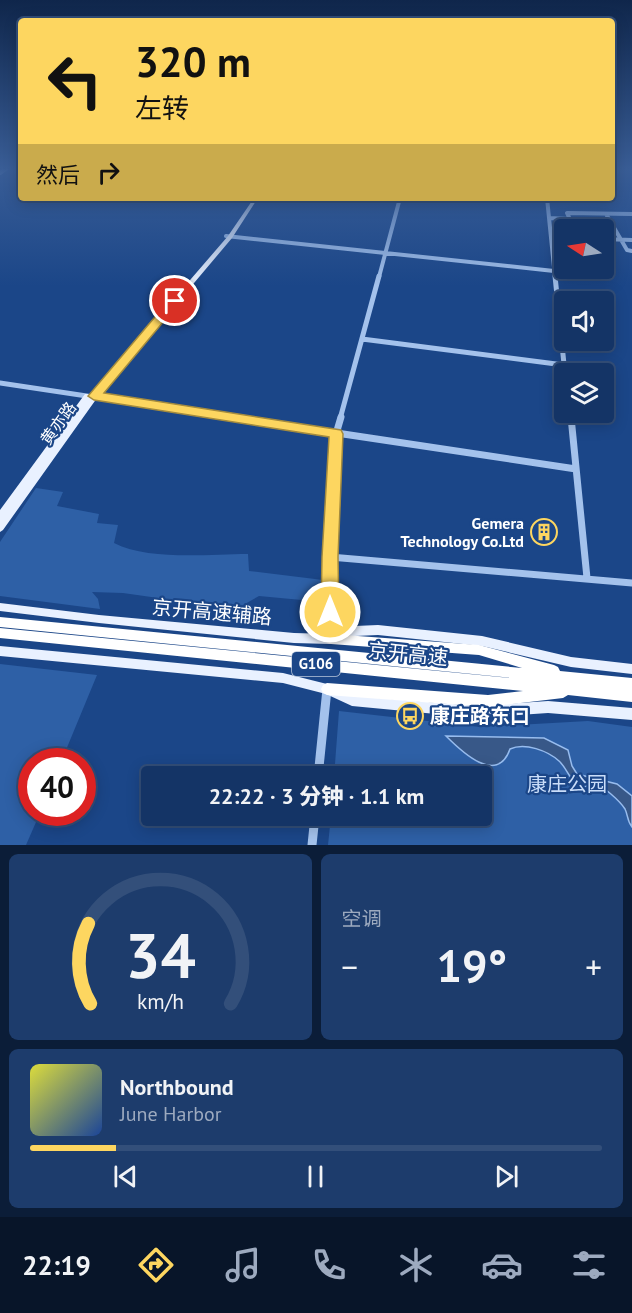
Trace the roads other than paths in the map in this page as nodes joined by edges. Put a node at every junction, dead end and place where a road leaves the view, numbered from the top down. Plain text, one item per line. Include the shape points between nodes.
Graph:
1 (245, 207) edge
2 (249, 207) edge
3 (397, 207) edge
4 (548, 207) edge
5 (606, 214) junction
6 (632, 214) edge
7 (549, 218) junction
8 (570, 219) joint
9 (228, 237) junction
10 (614, 240) edge
11 (620, 240) junction
12 (632, 240) edge
13 (632, 251) edge
14 (385, 253) junction
15 (554, 271) joint
16 (555, 279) edge
17 (362, 339) junction
18 (564, 363) edge
19 (554, 364) edge
20 (0, 383) edge
21 (92, 396) junction
22 (571, 423) edge
23 (336, 434) junction
24 (576, 469) junction
25 (0, 517) edge
26 (0, 528) edge
27 (330, 557) junction
28 (587, 578) junction
29 (632, 583) edge
30 (0, 602) edge
31 (0, 607) edge
32 (15, 609) junction
33 (0, 622) edge
34 (0, 633) edge
35 (331, 639) junction
36 (0, 651) edge
37 (632, 669) edge
38 (577, 684) junction
39 (632, 684) edge
40 (327, 688) junction
41 (632, 696) edge
42 (632, 714) edge
43 (319, 766) edge
44 (314, 826) edge
45 (312, 845) edge

1 - 9 main road, 黄亦路
2 - 9 main road, 黄亦路
3 - 14 street
4 - 7 street
5 - 6 street
5 - 8 street via 567,213
5 - 11 street
7 - 8 street
7 - 15 street
9 - 14 street
9 - 21 main road, 黄亦路
10 - 11 street
11 - 12 street
11 - 13 street
14 - 15 street
14 - 17 street
16 - 18 street
17 - 19 street
17 - 23 street
20 - 21 street
21 - 23 street
21 - 25 main road, 黄亦路
21 - 26 main road, 黄亦路
22 - 24 street
23 - 24 street
23 - 27 street
24 - 28 street
27 - 28 street
27 - 35 street
28 - 29 street
30 - 32 main road
31 - 32 main road, 京开高速辅路
32 - 35 main road, 京开高速辅路
33 - 38 highway, 京开高速 / G106
34 - 38 highway, 京开高速 / G106
35 - 37 main road, 京开高速辅路 via 355,631 378,630 482,640 571,662
35 - 38 highway via 479,650
36 - 40 main road via 283,678
38 - 39 highway, 京开高速 / G106
38 - 40 highway via 488,701
38 - 41 highway, 京开高速 / G106
40 - 42 main road via 352,700 459,711 548,707
40 - 43 street
44 - 45 street

